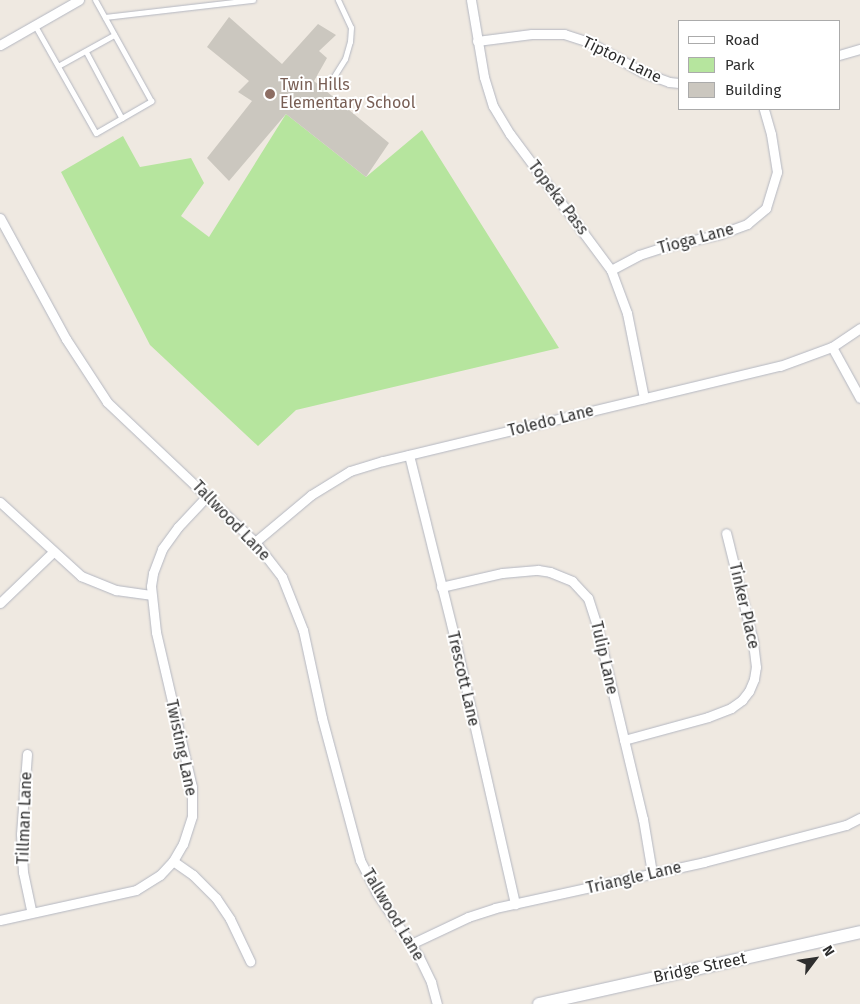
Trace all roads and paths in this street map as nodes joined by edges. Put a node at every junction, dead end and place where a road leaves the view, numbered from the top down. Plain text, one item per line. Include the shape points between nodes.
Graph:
1 (79, 0) edge
2 (95, 0) edge
3 (253, 0) edge
4 (338, 0) edge
5 (471, 0) edge
6 (105, 17) junction
7 (35, 25) junction
8 (114, 35) junction
9 (477, 41) junction
10 (0, 45) edge
11 (860, 49) edge
12 (86, 51) junction
13 (840, 55) edge
14 (58, 66) junction
15 (333, 78) dead end
16 (678, 83) edge
17 (764, 110) edge
18 (122, 118) junction
19 (0, 218) edge
20 (611, 270) junction
21 (860, 328) edge
22 (832, 347) junction
23 (644, 398) junction
24 (860, 398) edge
25 (409, 455) junction
26 (208, 495) junction
27 (0, 502) edge
28 (726, 533) dead end
29 (256, 542) junction
30 (53, 552) junction
31 (441, 586) junction
32 (151, 595) junction
33 (0, 604) edge
34 (624, 740) junction
35 (27, 754) dead end
36 (860, 818) edge
37 (173, 861) junction
38 (652, 873) junction
39 (515, 904) junction
40 (31, 912) junction
41 (0, 920) edge
42 (860, 932) edge
43 (411, 944) junction
44 (250, 961) dead end
45 (437, 1004) edge
46 (539, 1004) edge

1 - 7 street
2 - 6 lane
3 - 6 lane
4 - 15 lane via 351,28 345,59
5 - 9 street, Topeka Pass
6 - 8 lane
7 - 10 street
7 - 14 lane
8 - 12 lane
8 - 18 lane via 151,102
9 - 16 street, Tipton Lane via 532,34 564,34 589,42 642,72
9 - 20 street, Topeka Pass via 493,106 510,134
11 - 13 street
12 - 14 lane
12 - 18 lane
14 - 18 lane via 96,133
17 - 20 street, Tioga Lane via 777,172 766,208 748,224 639,255
19 - 26 street, Tallwood Lane via 66,339 107,402
20 - 23 street, Topeka Pass via 627,312
21 - 22 street, Toledo Lane
22 - 23 street, Toledo Lane via 798,361
22 - 24 street
23 - 25 street, Toledo Lane
25 - 29 street, Toledo Lane via 336,478
25 - 31 street, Trescott Lane
26 - 29 street, Tallwood Lane
26 - 32 street, Twisting Lane via 162,549 153,573
27 - 30 street
28 - 34 street, Tinker Place via 753,641 756,667 749,691 731,708
29 - 43 street, Tallwood Lane via 282,578 300,621 360,860 376,892
30 - 32 street via 70,568 93,582 116,590
30 - 33 street
31 - 34 street, Tulip Lane via 502,573 538,570 561,576 581,588 596,622
31 - 39 street, Trescott Lane
32 - 37 street, Twisting Lane via 161,657 189,770 193,801 188,830
34 - 38 street, Tulip Lane
35 - 40 street, Tillman Lane via 21,834 23,872
36 - 38 street, Triangle Lane via 816,833
37 - 40 street, Twisting Lane via 160,875 136,890
37 - 44 street via 216,898
38 - 39 street, Triangle Lane
39 - 43 street, Triangle Lane via 481,912
40 - 41 street, Twisting Lane
42 - 46 main road, Bridge Street
43 - 45 street, Tallwood Lane via 431,982

